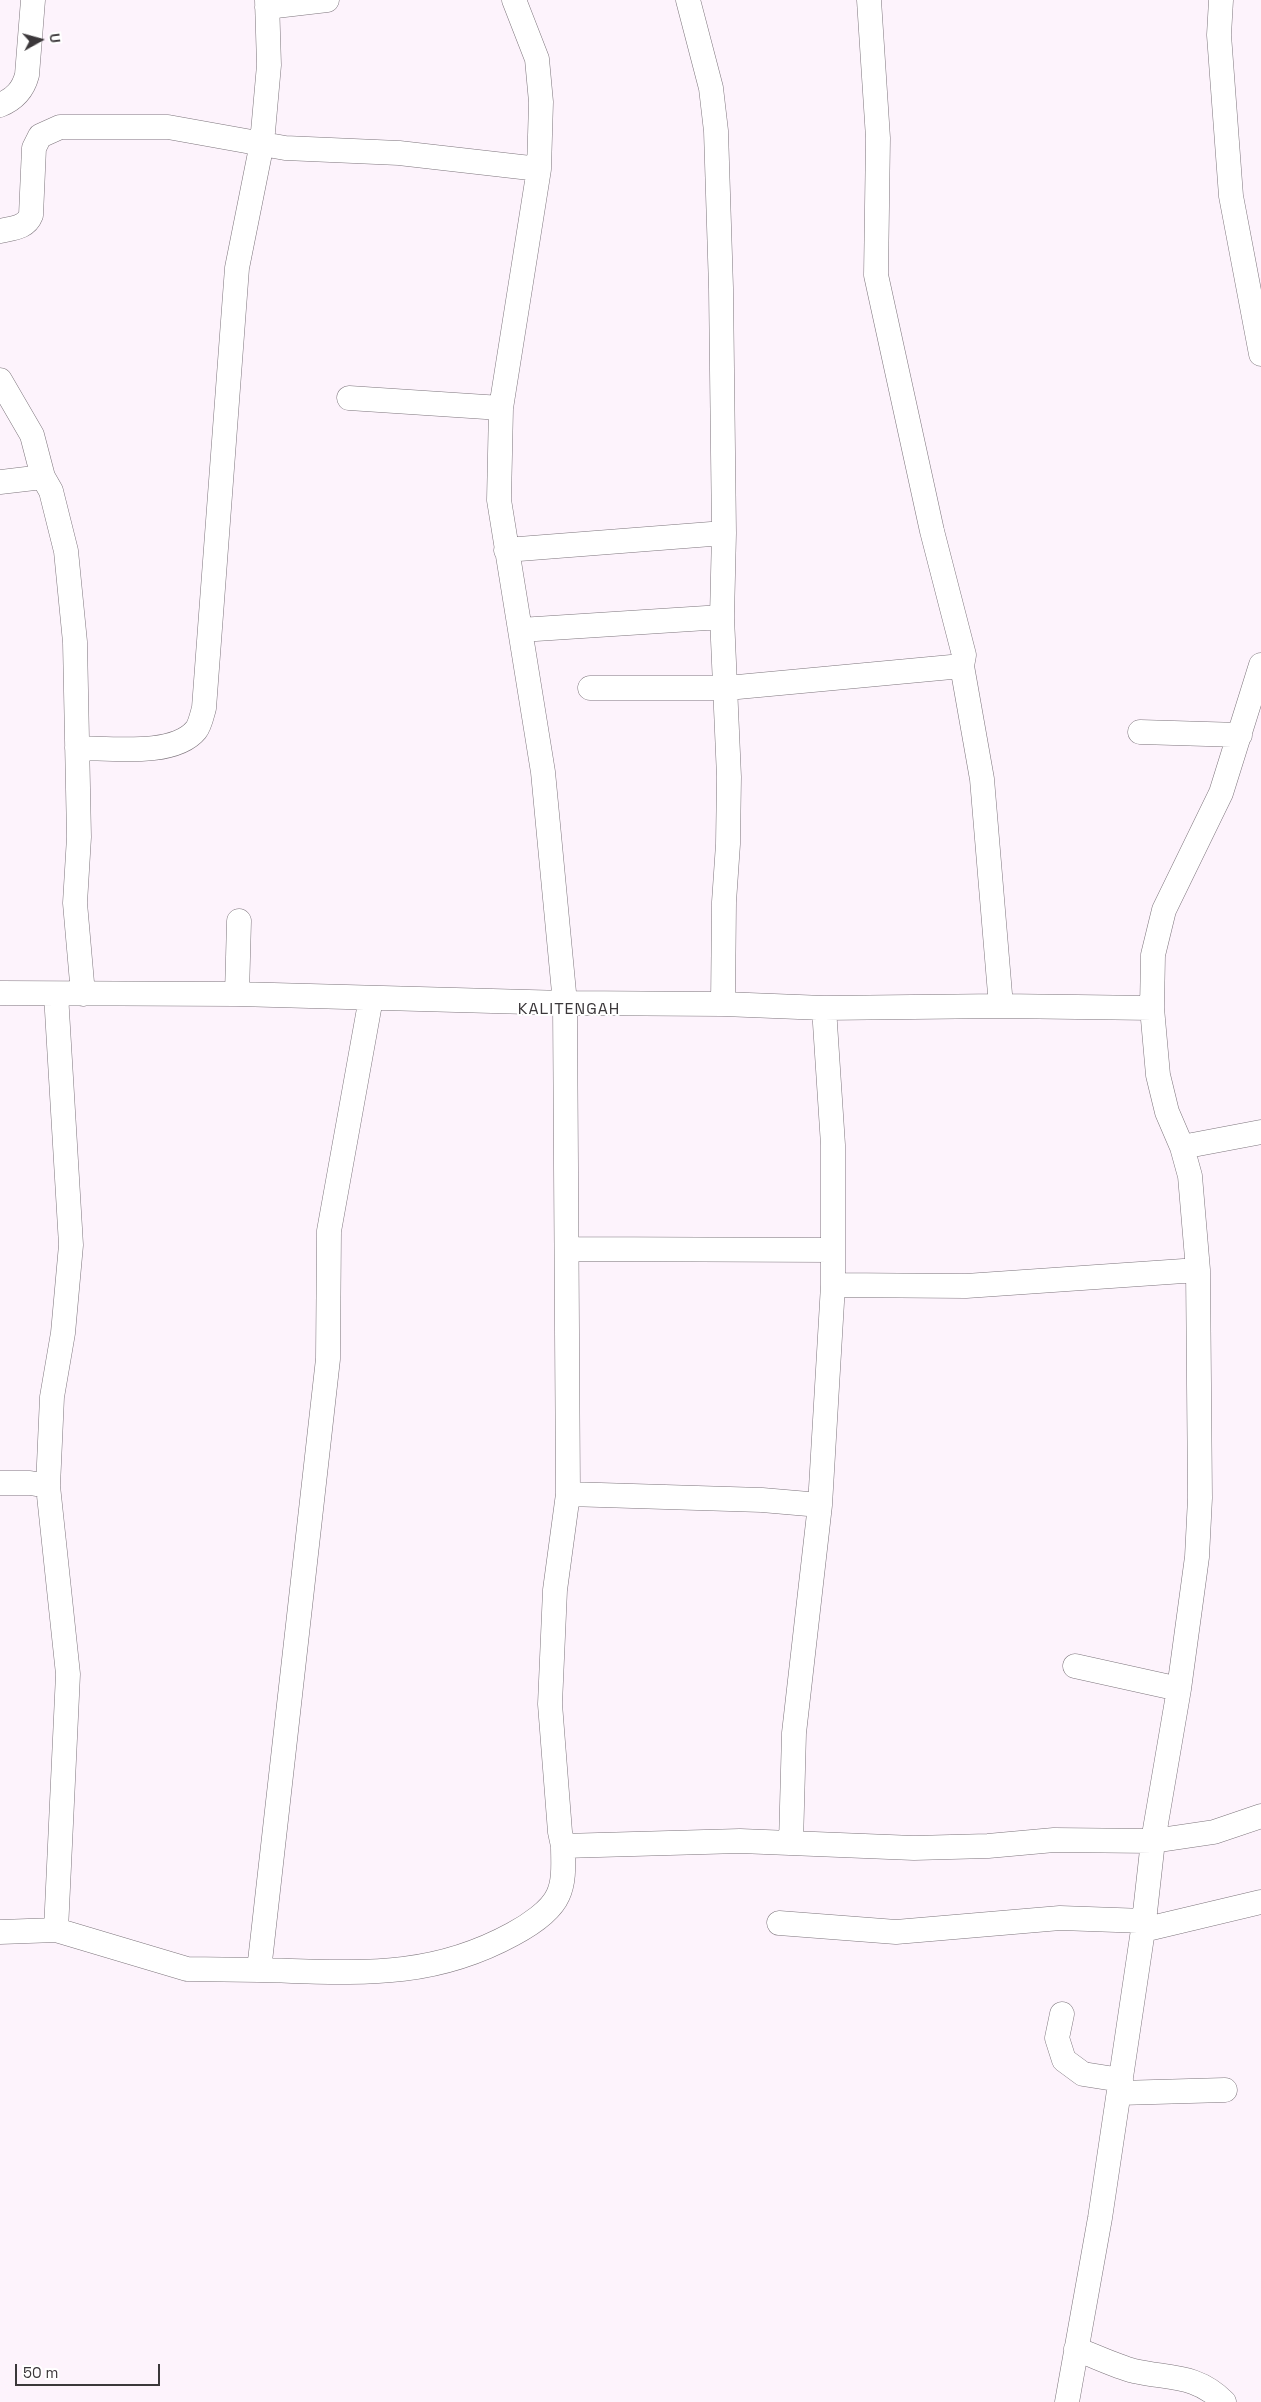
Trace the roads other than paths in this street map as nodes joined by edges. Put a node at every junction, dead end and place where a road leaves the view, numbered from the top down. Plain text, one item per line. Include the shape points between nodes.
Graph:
1 (33, 0) edge
2 (327, 0) edge
3 (514, 0) edge
4 (688, 0) edge
5 (870, 0) edge
6 (1221, 0) edge
7 (267, 3) edge
8 (0, 105) edge
9 (262, 143) junction
10 (539, 169) junction
11 (0, 231) edge
12 (1261, 354) edge
13 (0, 380) edge
14 (348, 398) dead end
15 (501, 408) junction
16 (43, 477) junction
17 (0, 482) edge
18 (724, 533) junction
19 (506, 550) junction
20 (722, 617) junction
21 (520, 630) junction
22 (962, 666) junction
23 (1260, 674) edge
24 (590, 688) dead end
25 (727, 688) junction
26 (1140, 732) dead end
27 (1240, 735) junction
28 (77, 748) junction
29 (239, 921) dead end
30 (0, 993) edge
31 (56, 994) junction
32 (84, 994) junction
33 (237, 994) junction
34 (371, 998) junction
35 (565, 1003) junction
36 (723, 1004) junction
37 (1001, 1006) junction
38 (824, 1008) junction
39 (1152, 1008) junction
40 (1261, 1132) edge
41 (1182, 1147) junction
42 (567, 1249) junction
43 (833, 1250) junction
44 (1198, 1270) junction
45 (833, 1285) junction
46 (0, 1483) edge
47 (48, 1486) junction
48 (568, 1494) junction
49 (820, 1505) junction
50 (1075, 1666) dead end
51 (1179, 1689) junction
52 (1261, 1816) edge
53 (791, 1843) junction
54 (563, 1846) junction
55 (1151, 1852) junction
56 (1261, 1902) edge
57 (1145, 1916) junction
58 (779, 1923) dead end
59 (56, 1930) junction
60 (0, 1932) edge
61 (260, 1970) junction
62 (1062, 2014) dead end
63 (1120, 2086) junction
64 (1225, 2090) dead end
65 (1076, 2349) junction
66 (1068, 2402) edge
67 (1224, 2402) edge

1 - 8 street via 24,86 14,98
2 - 7 street
3 - 10 street via 537,59 541,102
4 - 18 street via 711,88 716,131
5 - 22 street via 878,138 876,274 932,531 964,655
6 - 12 street via 1219,35 1232,196
7 - 9 street via 269,66
9 - 10 street via 285,148 399,153
9 - 11 street via 168,128 60,127 48,131 40,136 34,148 28,221
9 - 28 street via 237,268 204,708 197,729 183,741 161,748
10 - 15 street
13 - 16 street via 32,435
14 - 15 street
15 - 19 street via 499,500
16 - 17 street
16 - 28 street via 51,490 66,551 75,642
18 - 19 street
18 - 20 street
19 - 21 street
20 - 21 street
20 - 25 street
21 - 35 street via 544,772
22 - 25 street
22 - 37 street via 982,779
23 - 27 street
24 - 25 street
25 - 36 street via 729,777
26 - 27 street
27 - 39 street via 1221,793 1164,910 1153,955
28 - 32 street via 79,837 75,903
29 - 33 street
30 - 31 street
31 - 32 street
31 - 47 street via 71,1245 63,1334 52,1397
32 - 33 street
33 - 34 street
34 - 35 street
34 - 61 street via 329,1231 328,1359
35 - 36 street
35 - 42 street
36 - 38 street
37 - 38 street
37 - 39 street
38 - 43 street via 833,1145
39 - 41 street via 1158,1075 1167,1112
40 - 41 street
41 - 44 street via 1190,1176
42 - 43 street
42 - 48 street
43 - 45 street
44 - 45 street via 966,1286
44 - 51 street via 1200,1498 1197,1558
45 - 49 street
46 - 47 street via 30,1482
47 - 59 street via 68,1674
48 - 49 street
48 - 54 street via 555,1590 550,1704
49 - 53 street via 794,1733
50 - 51 street
51 - 55 street
52 - 55 street
53 - 54 street via 740,1841
53 - 55 street via 914,1848 1054,1840
54 - 61 street via 563,1873 558,1896 533,1924 499,1942 453,1960 390,1972
55 - 57 street
56 - 57 street
57 - 58 street via 1060,1918 896,1932
57 - 63 street
59 - 60 street
59 - 61 street via 187,1969
62 - 63 street via 1057,2038 1064,2060 1083,2074
63 - 64 street
63 - 65 street
65 - 66 street
65 - 67 street via 1133,2371 1196,2382

